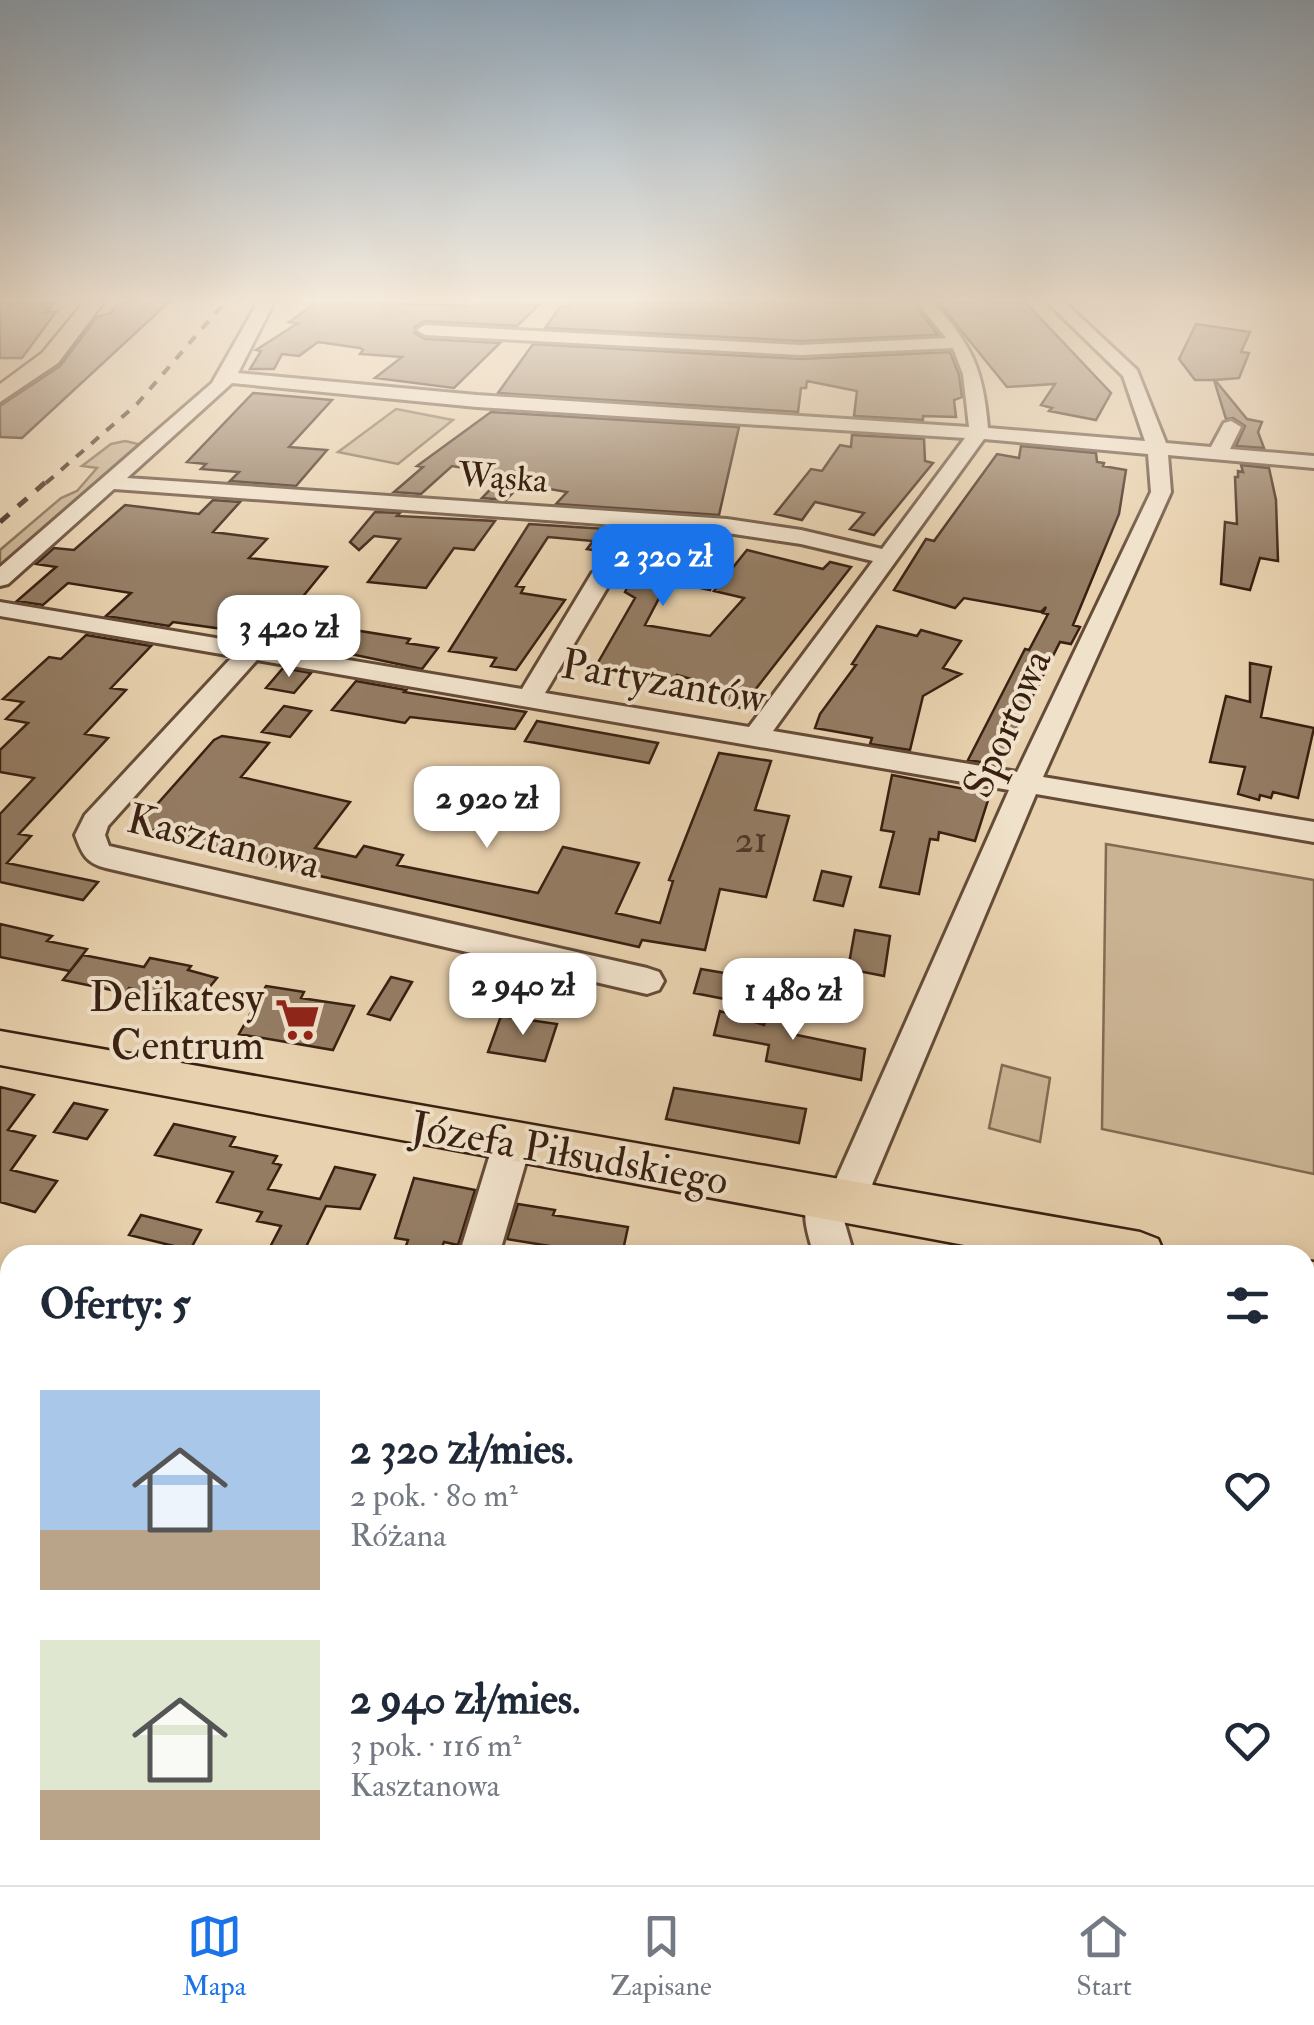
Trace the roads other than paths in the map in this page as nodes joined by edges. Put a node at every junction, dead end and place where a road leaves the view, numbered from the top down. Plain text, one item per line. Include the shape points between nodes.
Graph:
1 (214, 390) edge
2 (362, 390) edge
3 (976, 390) edge
4 (1137, 390) edge
5 (1231, 427) dead end
6 (979, 433) junction
7 (1158, 449) junction
8 (1218, 454) junction
9 (1314, 462) edge
10 (113, 482) junction
11 (886, 557) junction
12 (604, 574) dead end
13 (0, 578) edge
14 (0, 610) edge
15 (250, 653) junction
16 (529, 700) junction
17 (754, 739) junction
18 (1025, 786) junction
19 (1314, 832) edge
20 (646, 981) dead end
21 (0, 1048) edge
22 (513, 1141) junction
23 (838, 1200) junction
24 (483, 1245) edge
25 (831, 1245) edge
26 (1085, 1245) edge

1 - 10 street
2 - 6 street
3 - 6 street
4 - 7 street, Sportowa
5 - 8 street
6 - 7 street
6 - 11 street
7 - 8 street
7 - 18 street, Sportowa via 1162,492
8 - 9 street
10 - 11 street, Wąska via 727,526
10 - 13 street
11 - 17 street
12 - 16 street
14 - 15 street, Partyzantów
15 - 16 street, Partyzantów
15 - 20 street, Kasztanowa via 95,822 90,835 96,852
16 - 17 street, Partyzantów
17 - 18 street, Partyzantów
18 - 19 street, Partyzantów
18 - 23 street, Sportowa via 854,1182
21 - 22 main road, Józefa Piłsudskiego
22 - 23 main road, Józefa Piłsudskiego
22 - 24 street
23 - 25 street via 823,1218
23 - 26 main road, Józefa Piłsudskiego

